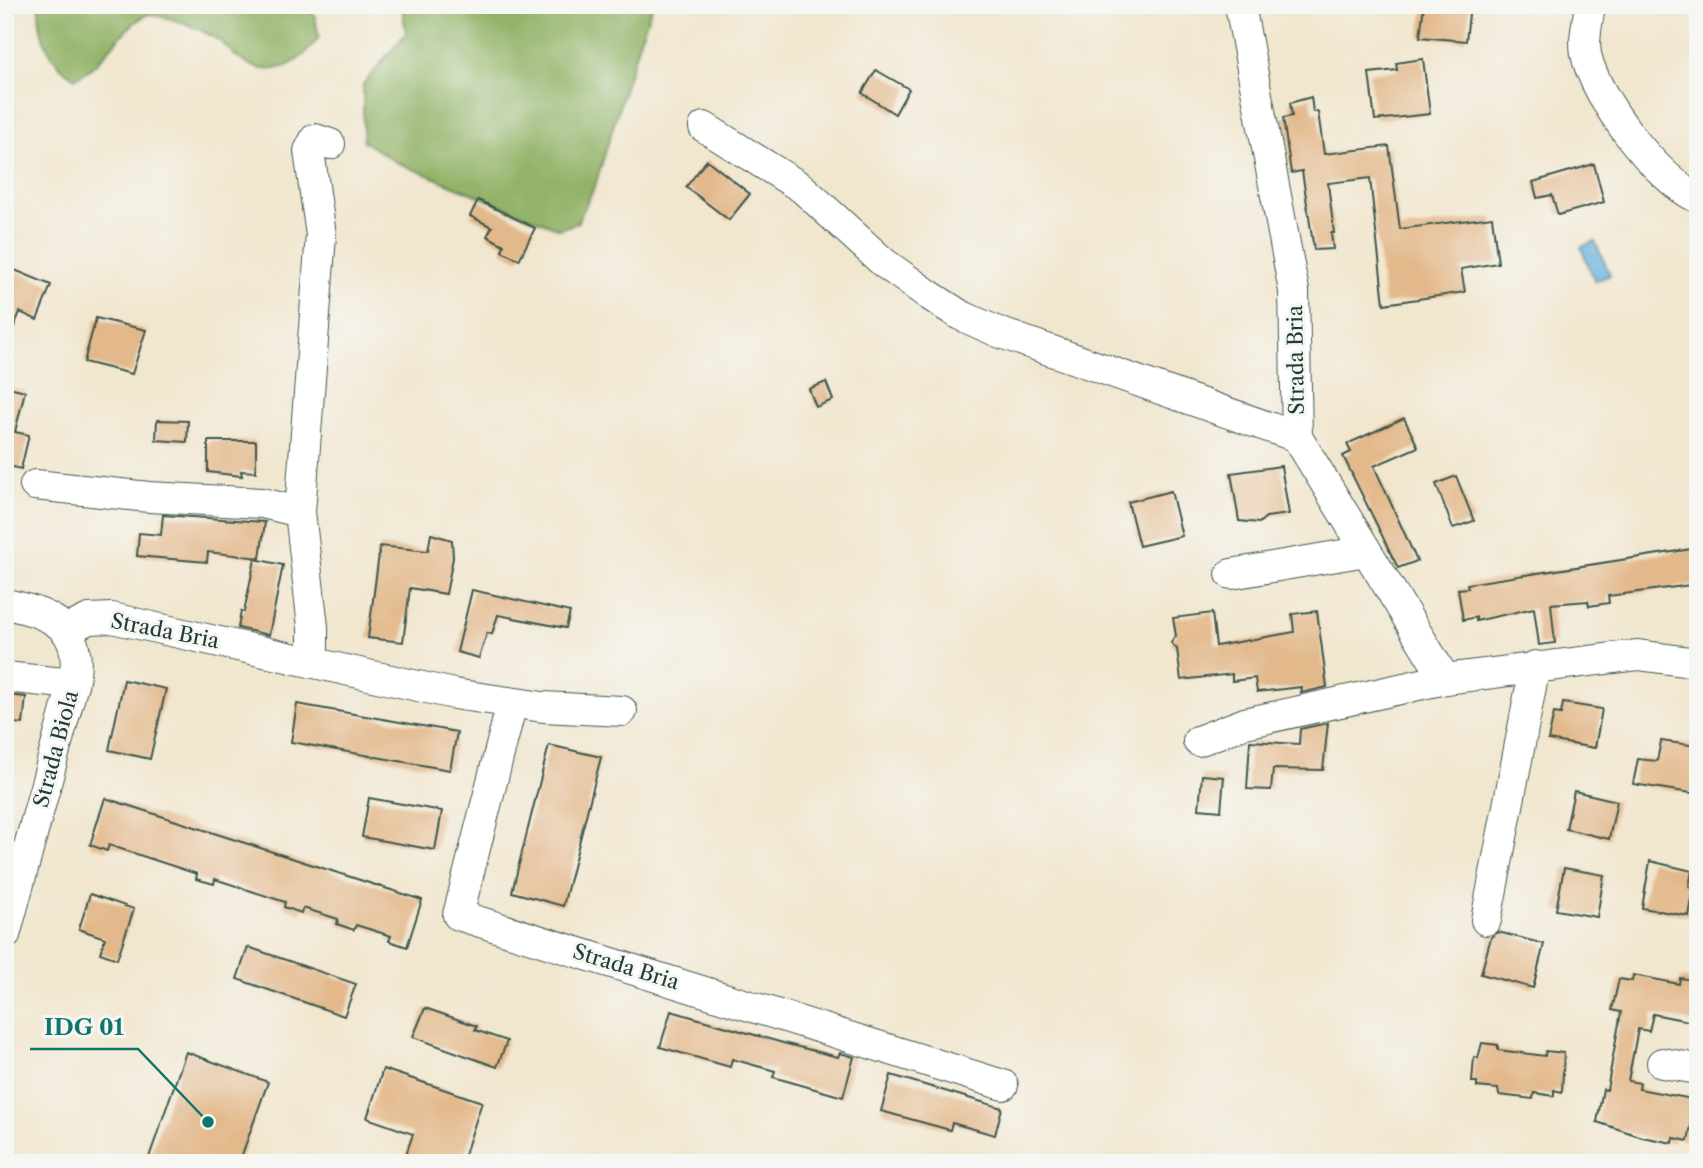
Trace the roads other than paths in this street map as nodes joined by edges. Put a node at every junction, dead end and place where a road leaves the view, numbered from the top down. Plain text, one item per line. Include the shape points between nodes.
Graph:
1 (1240, 5) edge
2 (1590, 5) edge
3 (704, 127) dead end
4 (330, 144) dead end
5 (1698, 198) edge
6 (1297, 437) junction
7 (35, 485) dead end
8 (300, 512) junction
9 (1366, 551) junction
10 (1231, 574) dead end
11 (5, 604) edge
12 (66, 630) junction
13 (313, 662) junction
14 (1698, 663) edge
15 (1535, 666) junction
16 (5, 677) edge
17 (1445, 679) junction
18 (73, 684) junction
19 (512, 703) junction
20 (622, 710) dead end
21 (1198, 741) dead end
22 (17, 854) edge
23 (1486, 920) dead end
24 (5, 935) edge
25 (1662, 1063) dead end
26 (1698, 1069) edge
27 (1003, 1085) dead end

1 - 6 street, Strada Bria via 1294,291
2 - 5 street via 1587,55 1598,83 1649,160
3 - 6 street via 802,188 884,263 960,315
4 - 8 street via 315,139 309,151 321,235
6 - 9 street, Strada Bria
7 - 8 street via 262,503
8 - 13 street
9 - 10 street
9 - 17 street, Strada Bria
11 - 12 street via 48,614
12 - 13 street, Strada Bria via 89,619 112,618
12 - 18 street, Strada Biola via 77,649
13 - 19 street, Strada Bria
14 - 15 street via 1638,655
15 - 17 street
15 - 23 street
16 - 18 street
17 - 21 street via 1245,723
18 - 22 street, Strada Biola
19 - 20 street, Strada Bria
19 - 27 street, Strada Bria via 458,915
22 - 24 street, Strada Biola
25 - 26 street

